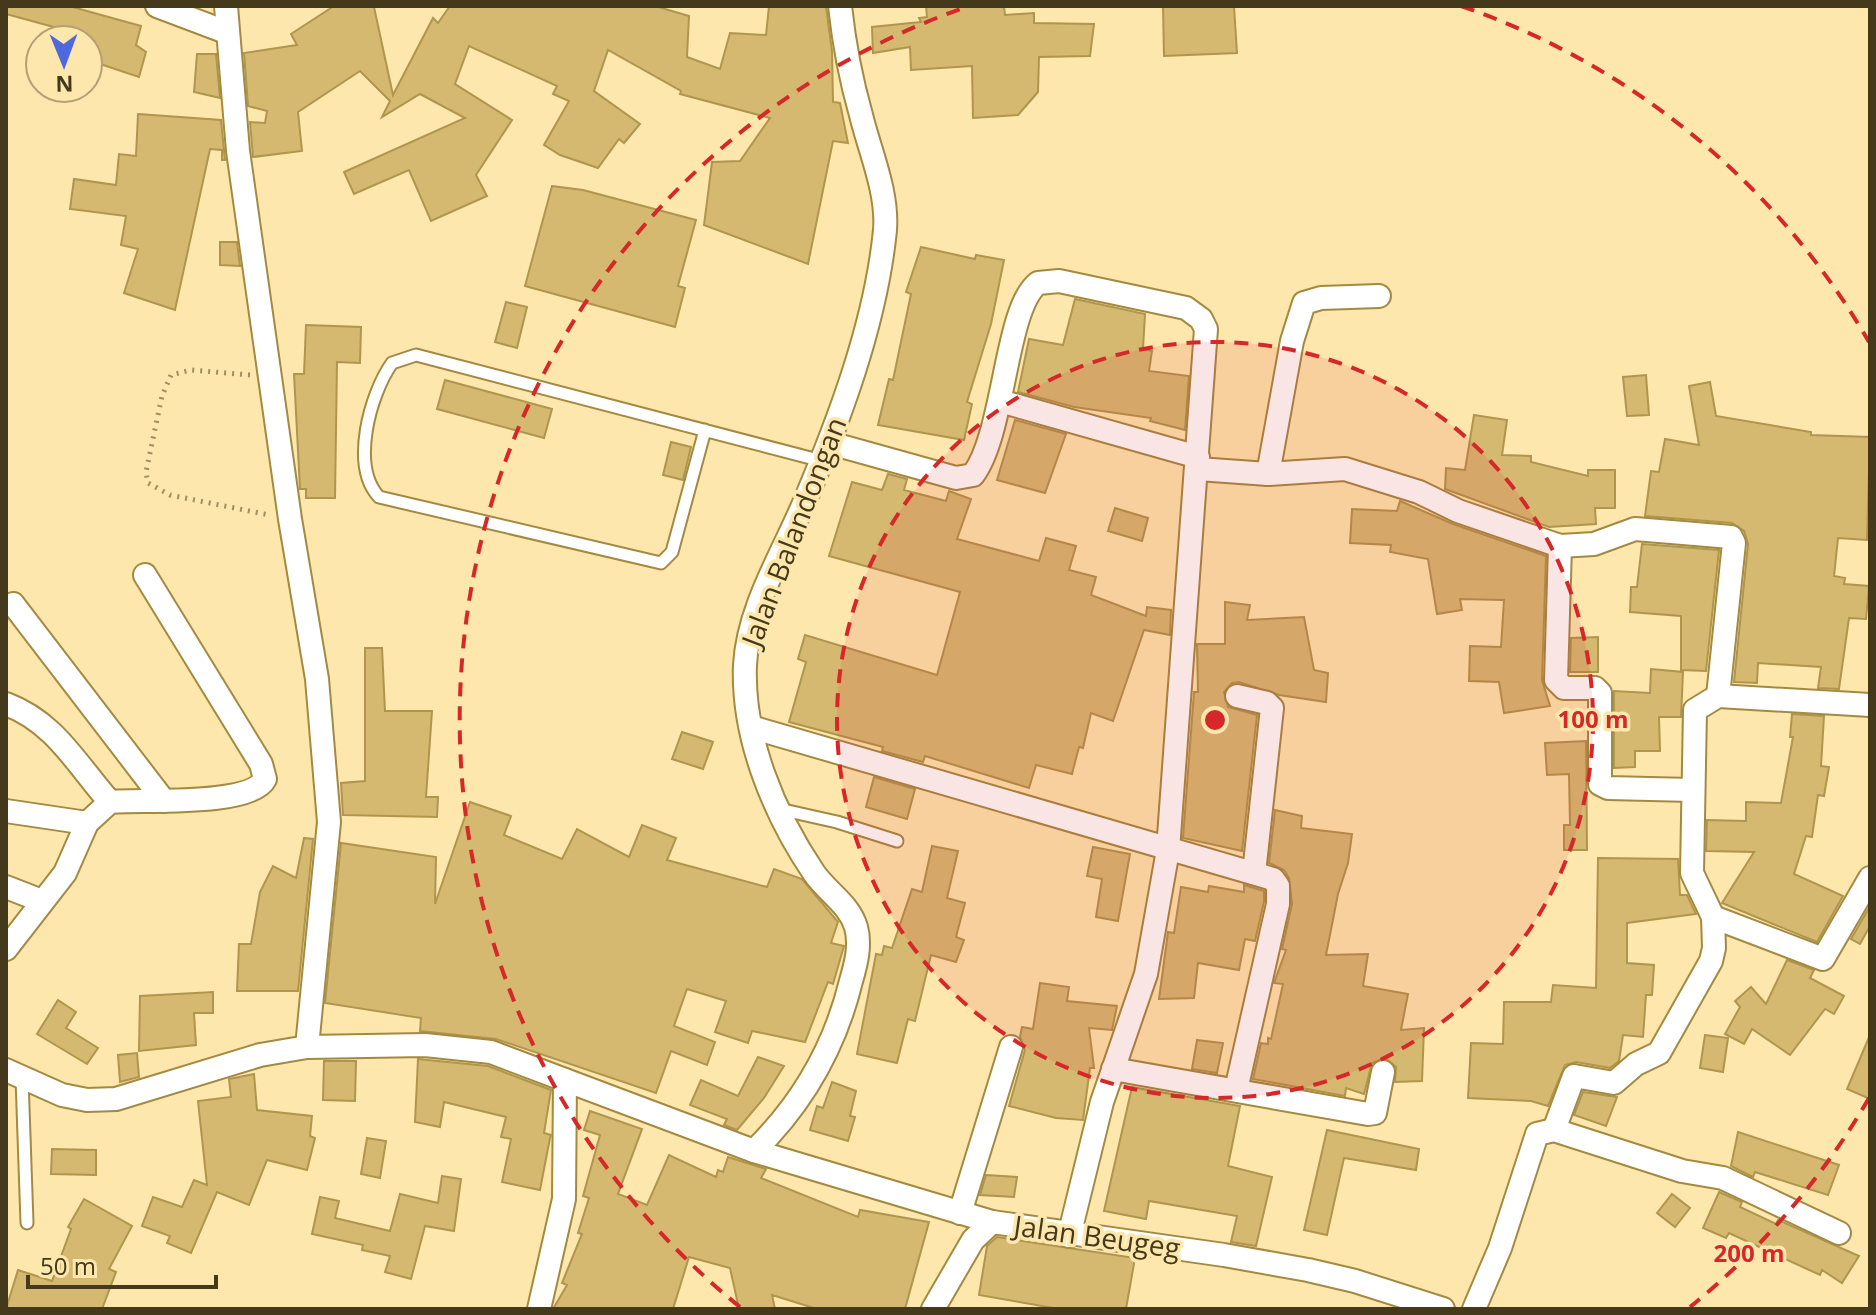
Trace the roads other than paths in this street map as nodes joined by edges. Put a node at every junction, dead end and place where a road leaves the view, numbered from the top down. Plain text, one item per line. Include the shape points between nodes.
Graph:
1 (157, 6) edge
2 (226, 6) edge
3 (840, 6) edge
4 (226, 32) junction
5 (1379, 296) dead end
6 (1000, 401) junction
7 (705, 430) junction
8 (826, 452) junction
9 (1198, 463) junction
10 (1268, 474) junction
11 (1560, 546) junction
12 (145, 575) dead end
13 (13, 604) dead end
14 (1237, 696) dead end
15 (1718, 696) junction
16 (6, 704) edge
17 (1870, 705) edge
18 (751, 727) junction
19 (1692, 790) junction
20 (164, 801) junction
21 (110, 802) junction
22 (778, 809) junction
23 (6, 811) edge
24 (87, 823) junction
25 (897, 841) dead end
26 (1168, 850) junction
27 (1254, 873) junction
28 (1870, 878) edge
29 (6, 887) edge
30 (42, 901) junction
31 (1713, 917) junction
32 (6, 949) edge
33 (307, 1047) junction
34 (1011, 1047) dead end
35 (1113, 1069) junction
36 (1383, 1072) dead end
37 (14, 1074) edge
38 (565, 1080) junction
39 (1236, 1090) junction
40 (1554, 1130) junction
41 (754, 1151) junction
42 (960, 1213) junction
43 (992, 1222) junction
44 (27, 1223) dead end
45 (1839, 1233) dead end
46 (1069, 1236) junction
47 (539, 1309) edge
48 (933, 1309) edge
49 (1443, 1309) edge
50 (1474, 1309) edge

1 - 4 street
2 - 4 street
3 - 8 street, Jalan Balandongan via 852,80 885,207 885,230 868,313
4 - 33 street via 238,151 317,679 329,822
5 - 10 street via 1304,303
6 - 8 street via 977,469 965,478
6 - 9 street
6 - 9 street via 1024,299 1038,283 1059,281 1186,308 1206,329
7 - 7 lane via 416,355 392,363 378,386 362,463 369,486 379,497 661,563 672,552
7 - 8 lane
8 - 18 street, Jalan Balandongan via 750,635 745,664
9 - 10 street
9 - 26 street
10 - 11 street via 1345,469
11 - 15 street via 1594,544 1635,529 1733,538
11 - 19 street via 1556,680 1564,688 1595,688 1600,693 1600,784
12 - 20 street via 261,764 265,779 246,793
13 - 20 street
14 - 27 street via 1272,708
15 - 17 street
15 - 19 street via 1695,710
16 - 21 street via 54,732
18 - 22 street, Jalan Balandongan
18 - 26 street
19 - 31 street via 1692,873
20 - 21 street
21 - 24 street
22 - 25 lane
22 - 41 street, Jalan Balandongan via 805,860 845,907 856,927 858,947 843,1012 821,1063 786,1117
23 - 24 street
24 - 30 street via 65,873
26 - 27 street
26 - 35 street via 1146,974
27 - 39 street via 1273,879 1279,895
28 - 31 street via 1823,959
29 - 30 street
30 - 32 street
31 - 40 street via 1711,961 1659,1053 1614,1083 1574,1076
33 - 37 street via 219,1065 116,1099 62,1095
33 - 38 street via 464,1047
34 - 42 street
35 - 39 street
35 - 46 street
36 - 39 street via 1378,1107 1368,1114
37 - 44 lane
38 - 41 street
38 - 47 street via 564,1199
40 - 45 street via 1682,1171 1723,1178
40 - 50 street via 1537,1134
41 - 42 street, Jalan Beugeg
42 - 43 street, Jalan Beugeg
43 - 46 street, Jalan Beugeg
43 - 48 street via 973,1240
46 - 49 street, Jalan Beugeg via 1308,1270

